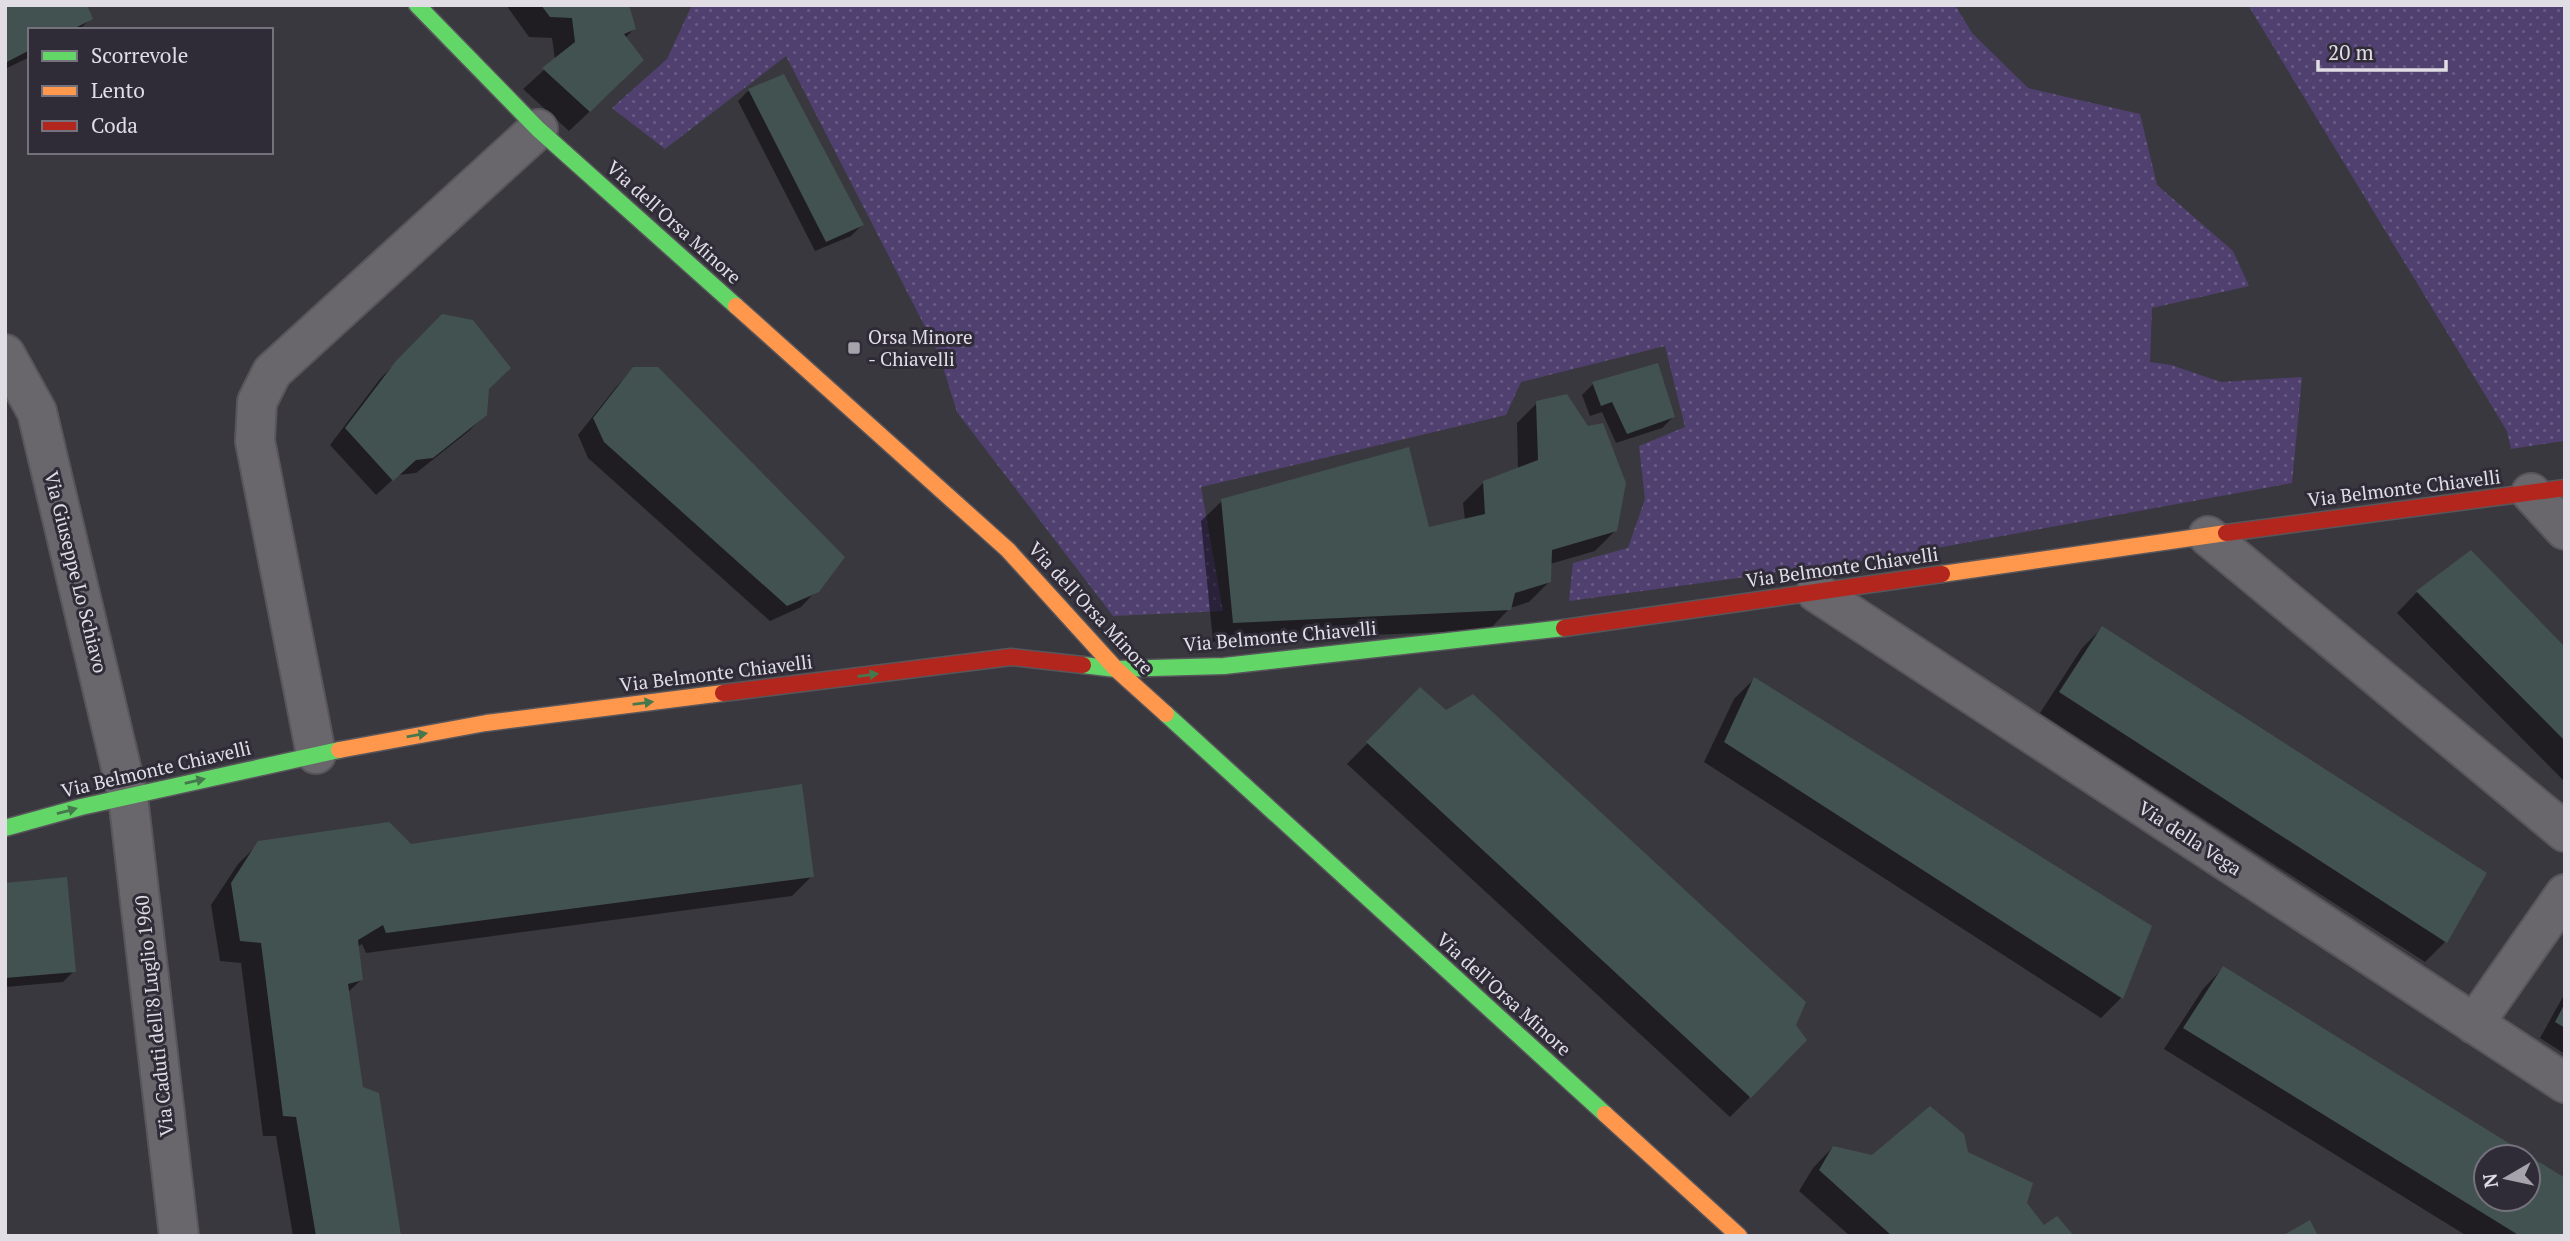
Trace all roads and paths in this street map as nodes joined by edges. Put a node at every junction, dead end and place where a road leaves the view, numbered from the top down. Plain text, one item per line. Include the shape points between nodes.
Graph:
1 (416, 5) edge
2 (538, 129) junction
3 (5, 354) edge
4 (2548, 490) edge
5 (2565, 530) edge
6 (2208, 536) junction
7 (1816, 592) junction
8 (1116, 668) junction
9 (316, 754) junction
10 (128, 797) junction
11 (5, 828) edge
12 (2565, 832) edge
13 (2565, 894) edge
14 (2474, 1024) junction
15 (2565, 1083) edge
16 (179, 1236) edge
17 (1739, 1236) edge

1 - 2 street, Via dell'Orsa Minore
2 - 8 street, Via dell'Orsa Minore via 1008,550
2 - 9 street via 272,372 257,402 255,441
3 - 10 street, Via Giuseppe Lo Schiavo via 37,412
4 - 5 street
4 - 6 street, Via Belmonte Chiavelli
6 - 7 street, Via Belmonte Chiavelli
6 - 12 street
7 - 8 street, Via Belmonte Chiavelli via 1591,625 1224,666
7 - 14 street, Via della Vega
9 -> 8 street, Via Belmonte Chiavelli via 485,723 1011,657
8 - 17 street, Via dell'Orsa Minore
10 -> 9 street, Via Belmonte Chiavelli
11 -> 10 street, Via Belmonte Chiavelli
10 - 16 street, Via Caduti dell'8 Luglio 1960
13 - 14 street
14 - 15 street, Via della Vega

